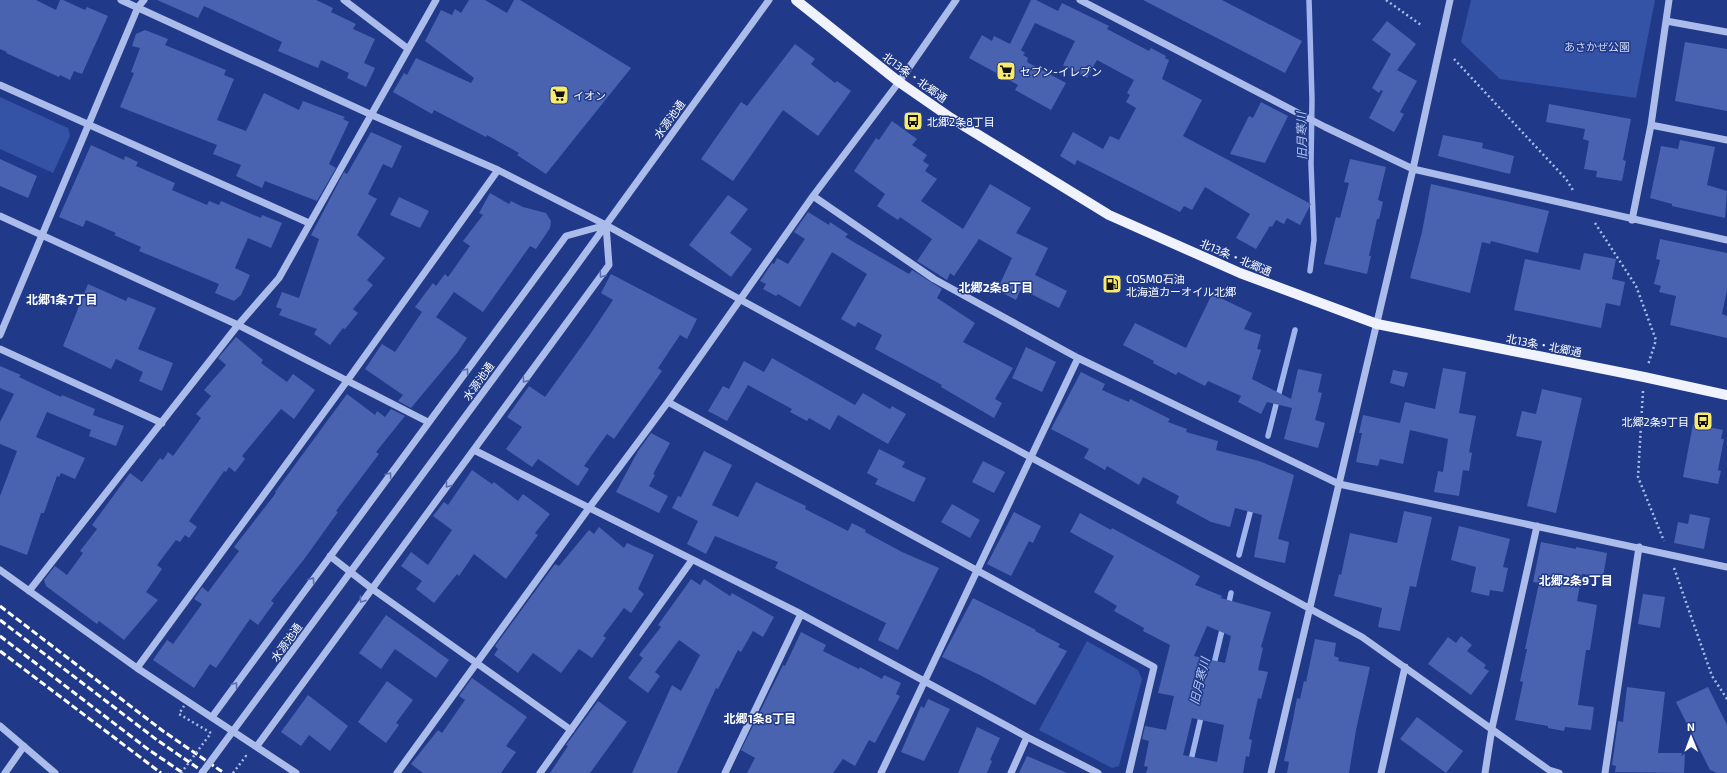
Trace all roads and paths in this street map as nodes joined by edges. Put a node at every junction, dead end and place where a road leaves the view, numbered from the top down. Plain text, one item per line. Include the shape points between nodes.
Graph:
1 (121, 0) edge
2 (144, 0) edge
3 (344, 0) edge
4 (436, 0) edge
5 (769, 0) edge
6 (796, 0) edge
7 (956, 0) edge
8 (1080, 0) edge
9 (1386, 0) edge
10 (1450, 0) edge
11 (1670, 0) edge
12 (138, 8) junction
13 (1666, 21) junction
14 (1421, 25) dead end
15 (1727, 32) edge
16 (407, 48) junction
17 (1454, 59) dead end
18 (899, 82) junction
19 (0, 85) edge
20 (372, 115) junction
21 (88, 125) junction
22 (1651, 125) junction
23 (1727, 140) edge
24 (1413, 169) junction
25 (498, 170) junction
26 (813, 196) junction
27 (1585, 208) junction
28 (0, 216) edge
29 (1632, 220) junction
30 (310, 222) junction
31 (606, 225) junction
32 (42, 235) junction
33 (1727, 240) edge
34 (740, 300) junction
35 (1378, 324) junction
36 (238, 325) junction
37 (0, 335) edge
38 (0, 349) edge
39 (1078, 358) junction
40 (1644, 377) junction
41 (347, 381) junction
42 (1727, 396) edge
43 (668, 402) junction
44 (162, 422) junction
45 (428, 422) junction
46 (474, 450) junction
47 (1032, 457) junction
48 (1339, 484) junction
49 (589, 508) junction
50 (1537, 526) junction
51 (1639, 547) junction
52 (1670, 554) junction
53 (330, 556) junction
54 (692, 560) junction
55 (1727, 567) edge
56 (0, 570) edge
57 (978, 570) junction
58 (371, 588) junction
59 (28, 591) junction
60 (1310, 608) junction
61 (801, 614) junction
62 (477, 663) junction
63 (1405, 667) junction
64 (137, 668) junction
65 (925, 681) junction
66 (1727, 698) edge
67 (184, 706) dead end
68 (212, 717) junction
69 (0, 726) edge
70 (1492, 728) junction
71 (571, 730) junction
72 (1027, 737) junction
73 (24, 746) junction
74 (257, 746) junction
75 (252, 760) dead end
76 (5, 773) edge
77 (55, 773) edge
78 (181, 773) edge
79 (202, 773) edge
80 (233, 773) edge
81 (296, 773) edge
82 (397, 773) edge
83 (540, 773) edge
84 (725, 773) edge
85 (881, 773) edge
86 (1011, 773) edge
87 (1098, 773) edge
88 (1129, 773) edge
89 (1271, 773) edge
90 (1381, 773) edge
91 (1485, 773) edge
92 (1559, 773) edge
93 (1605, 773) edge

1 - 12 street
2 - 12 street
3 - 16 street
4 - 16 street
5 - 31 street, 水源池通
6 - 18 main road, 北13条・北郷通
7 - 18 street
8 - 24 street via 1325,127
9 - 14 path
10 - 24 street
11 - 13 street
12 - 20 street
12 - 21 street
13 - 15 street
13 - 22 street
16 - 20 street
17 - 27 path via 1566,179
18 - 26 street
18 - 35 main road, 北13条・北郷通 via 951,118 1109,215 1240,273
19 - 21 street
20 - 25 street
20 - 30 street
21 - 30 street
21 - 32 street
22 - 23 street
22 - 29 street
24 - 27 street
24 - 35 street
25 - 31 street
25 - 41 street
26 - 34 street
26 - 39 street via 934,279
27 - 29 street
27 - 40 path via 1636,286 1656,340
28 - 32 street
29 - 33 street
30 - 36 street via 279,278
31 - 34 street
45 -> 31 street via 566,236
31 -> 46 street via 609,264
31 - 79 street, 水源池通, bridge
32 - 36 street
32 - 37 street
34 - 43 street
34 - 47 street
35 - 40 main road, 北13条・北郷通
35 - 48 street
36 - 41 street
36 - 44 street
38 - 44 street
39 - 47 street
39 - 48 street
40 - 42 main road, 北13条・北郷通
40 - 52 path via 1638,477
41 - 45 street
41 - 64 street
43 - 49 street
43 - 57 street
44 - 59 street
53 -> 45 street
46 - 49 street
46 -> 58 street
47 - 57 street
47 - 60 street
48 - 50 street
48 - 60 street
49 - 54 street
49 - 62 street
50 - 51 street
50 - 70 street
51 - 52 street
51 - 93 street
52 - 55 street
52 - 66 path via 1712,676
53 - 58 street
68 -> 53 street
54 - 61 street
54 - 71 street
56 - 59 street
57 - 65 street
57 - 88 street via 1154,667
58 - 62 street
58 -> 74 street
59 - 64 street
60 - 63 street via 1362,637
60 - 89 street
61 - 65 street
61 - 84 street
62 - 71 street
62 - 82 street
63 - 70 street
63 - 90 street
64 - 68 street
65 - 72 street
65 - 85 street
67 - 78 path, bridge via 179,714 211,733
68 - 74 street
69 - 73 street
70 - 91 street
70 - 92 street via 1549,770
71 - 83 street
72 - 86 street
72 - 87 street
73 - 76 street
73 - 77 street
74 - 81 street
75 - 80 path via 246,756

